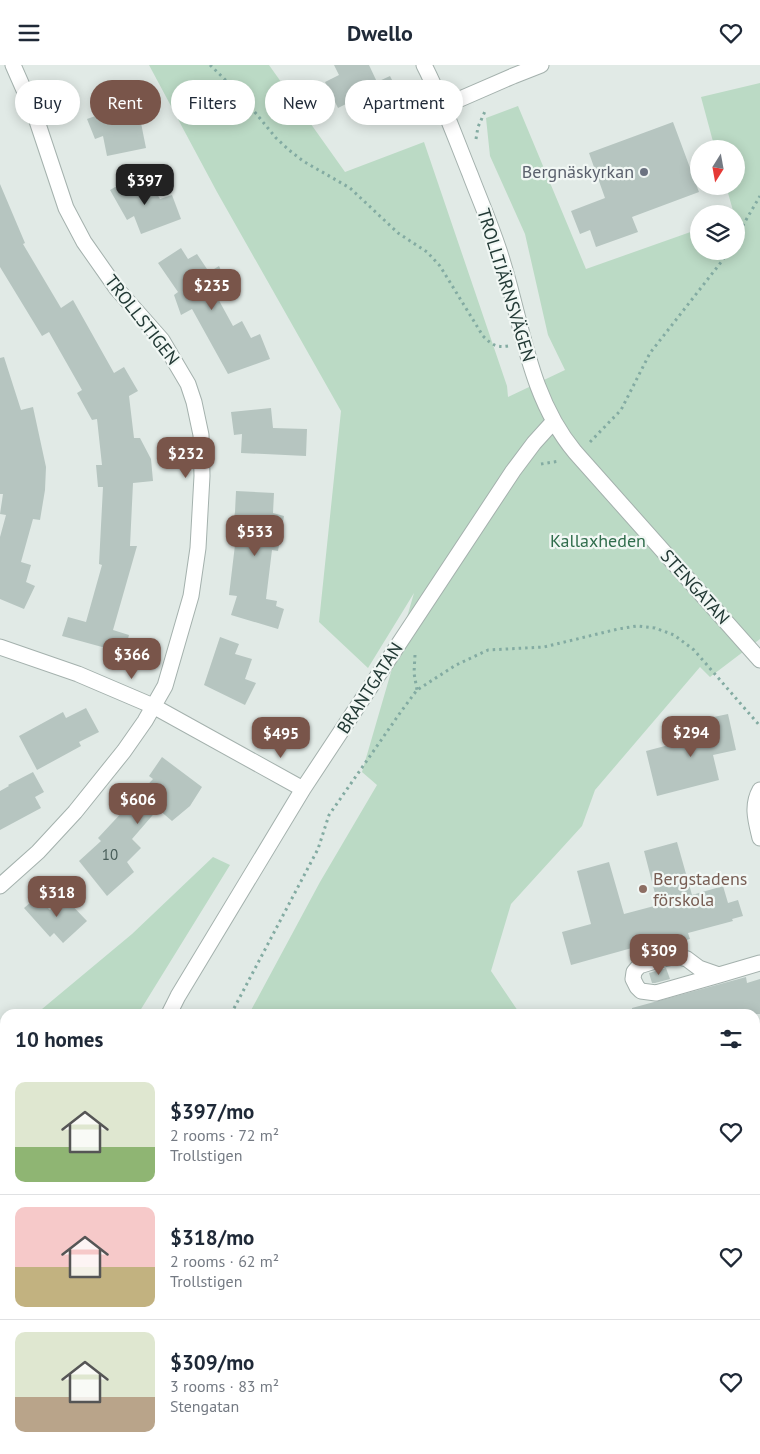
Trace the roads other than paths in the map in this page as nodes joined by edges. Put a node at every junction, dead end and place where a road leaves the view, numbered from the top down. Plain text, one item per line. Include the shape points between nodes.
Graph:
1 (6, 65) edge
2 (13, 65) edge
3 (424, 65) edge
4 (541, 65) edge
5 (0, 67) edge
6 (431, 80) edge
7 (463, 98) edge
8 (451, 125) edge
9 (553, 422) junction
10 (0, 647) edge
11 (760, 660) edge
12 (153, 706) junction
13 (303, 789) junction
14 (760, 790) edge
15 (760, 838) edge
16 (0, 886) edge
17 (760, 963) edge
18 (719, 975) junction
19 (172, 1009) edge

1 - 5 street
2 - 12 street, TROLLSTIGEN via 35,115 66,208 84,242 117,289 162,340 188,384 194,402 201,435 198,548 191,596 176,652 165,686
3 - 6 street, TROLLTJÄRNSVÄGEN
4 - 7 street
8 - 9 street, TROLLTJÄRNSVÄGEN via 492,228 541,398
9 - 11 street, STENGATAN via 575,452
9 - 13 street, BRANTGATAN via 513,471
10 - 12 street via 78,673
12 - 13 street
12 - 16 street, TROLLSTIGEN via 124,751 76,812
13 - 19 street, BRANTGATAN
14 - 15 street via 754,815
17 - 18 street
18 - 18 street via 656,993 641,991 633,979 639,967 677,956

